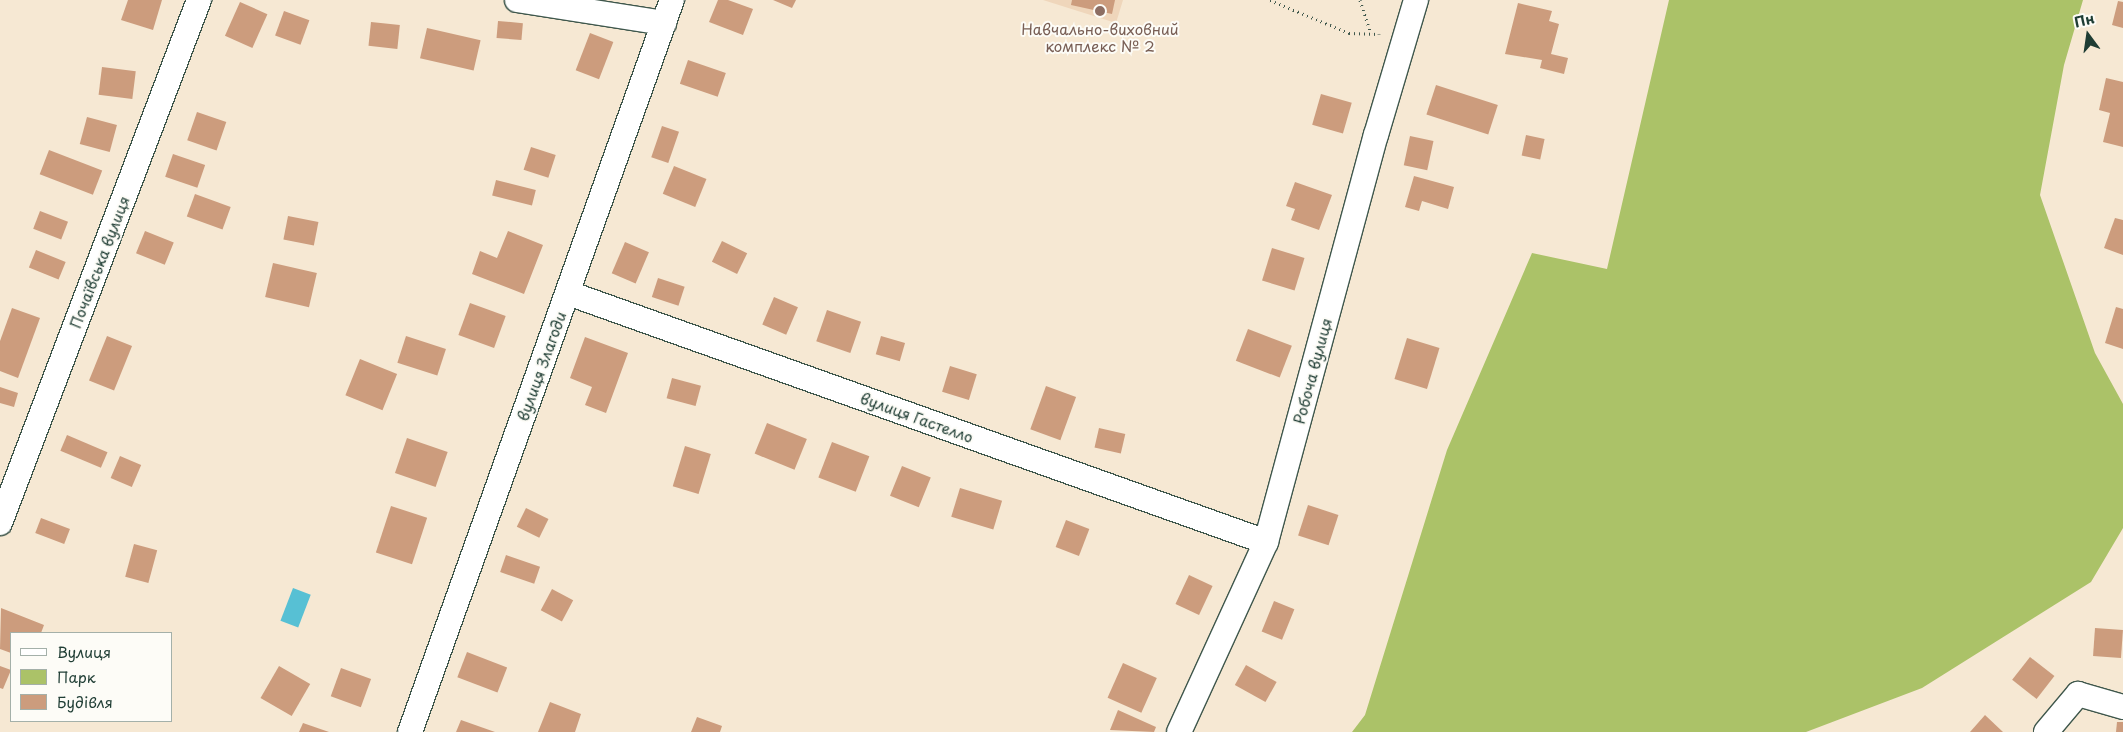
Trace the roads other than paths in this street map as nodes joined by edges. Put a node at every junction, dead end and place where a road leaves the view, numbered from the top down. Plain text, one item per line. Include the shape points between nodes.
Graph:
1 (199, 0) edge
2 (518, 0) edge
3 (672, 0) edge
4 (1416, 0) edge
5 (664, 23) junction
6 (568, 293) junction
7 (0, 523) edge
8 (1266, 542) junction
9 (2123, 707) edge
10 (410, 732) edge
11 (1179, 732) edge
12 (2046, 732) edge

1 - 7 street, Почаївська вулиця
2 - 5 street
3 - 5 street, вулиця Злагоди
4 - 8 street, Робоча вулиця via 1376,134
5 - 6 street, вулиця Злагоди
6 - 8 street, вулиця Гастелло
6 - 10 street, вулиця Злагоди
8 - 11 street, Робоча вулиця
9 - 12 street via 2078,694

